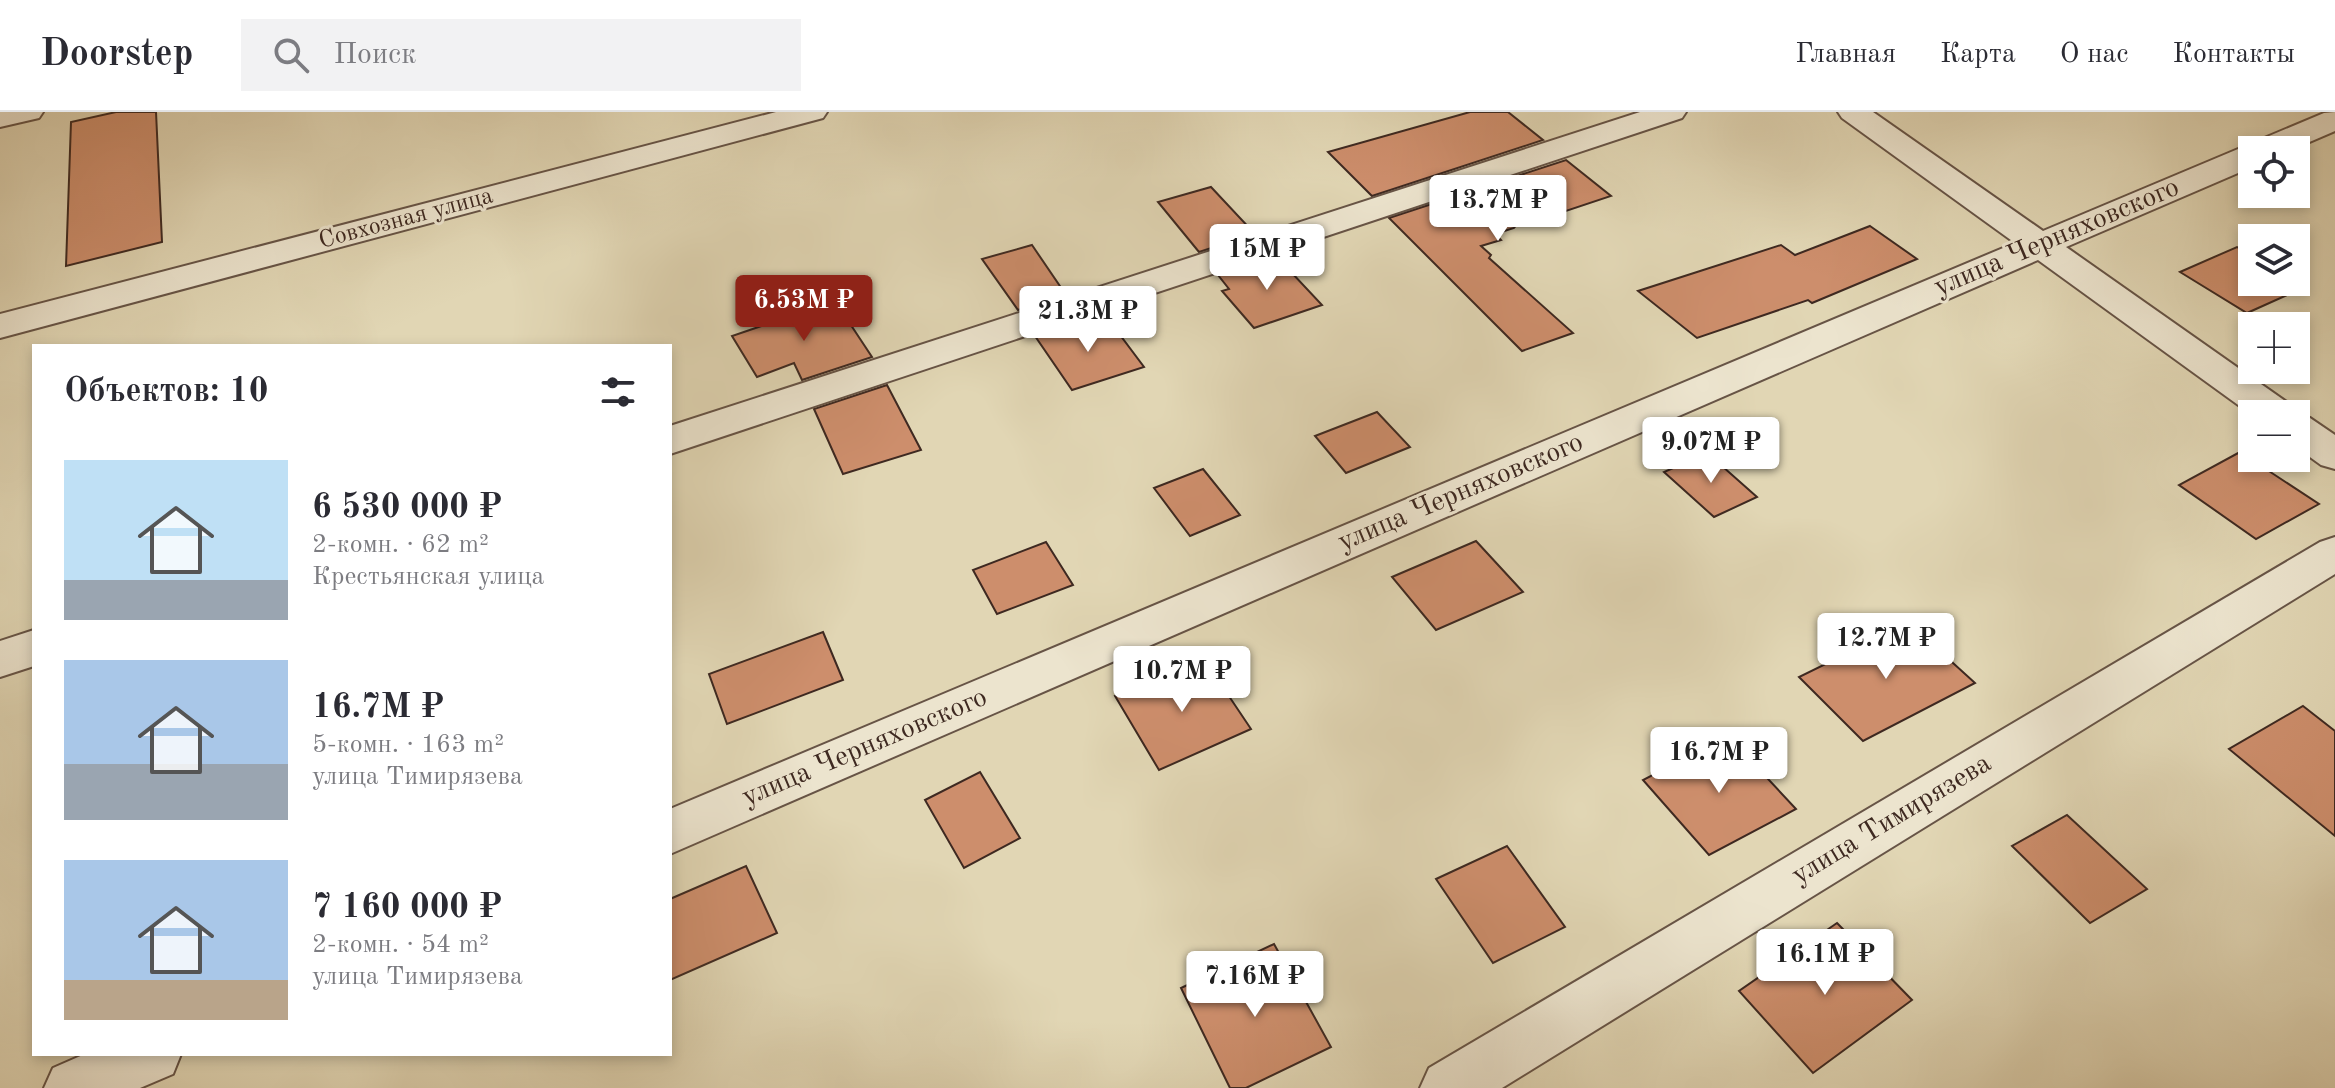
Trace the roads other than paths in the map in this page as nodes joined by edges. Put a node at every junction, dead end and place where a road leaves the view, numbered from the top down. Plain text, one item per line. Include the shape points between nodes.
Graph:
1 (28, 112) edge
2 (812, 112) edge
3 (1671, 112) edge
4 (1853, 112) edge
5 (0, 118) edge
6 (2335, 120) edge
7 (2297, 136) edge
8 (2238, 161) edge
9 (2038, 245) junction
10 (0, 326) edge
11 (2257, 400) edge
12 (2310, 438) edge
13 (672, 439) edge
14 (2335, 455) edge
15 (2335, 553) edge
16 (32, 649) edge
17 (0, 659) edge
18 (672, 831) edge
19 (148, 1056) edge
20 (73, 1088) edge
21 (1449, 1088) edge

1 - 5 street
2 - 10 street, Совхозная улица
3 - 13 street
4 - 9 street
6 - 7 street
8 - 9 street, улица Черняховского
9 - 11 street
9 - 18 street, улица Черняховского
12 - 14 street
15 - 21 street, улица Тимирязева
16 - 17 street
19 - 20 street

